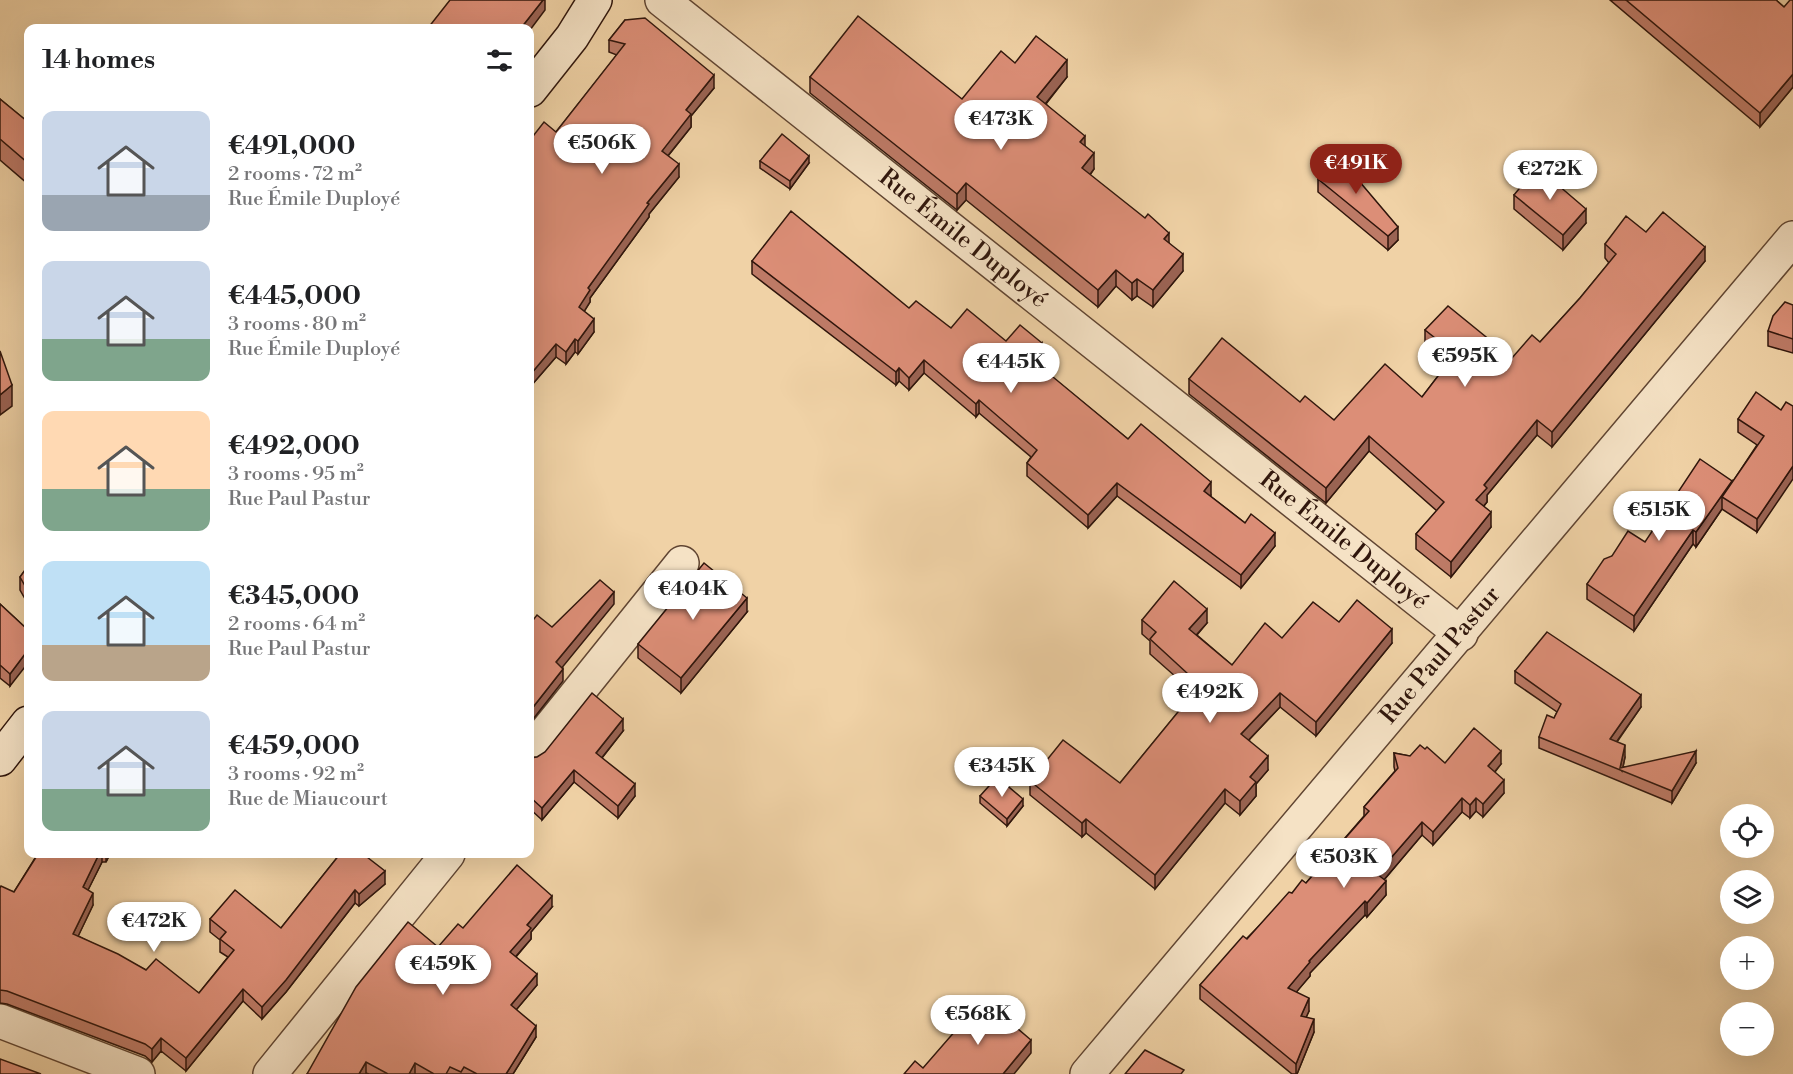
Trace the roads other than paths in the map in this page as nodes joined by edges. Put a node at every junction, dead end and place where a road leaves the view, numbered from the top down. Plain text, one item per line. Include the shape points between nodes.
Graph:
1 (595, 0) edge
2 (662, 0) edge
3 (534, 85) edge
4 (1793, 238) edge
5 (682, 563) dead end
6 (1461, 634) junction
7 (24, 728) edge
8 (534, 747) edge
9 (0, 759) edge
10 (445, 858) edge
11 (0, 1021) edge
12 (138, 1074) edge
13 (270, 1074) edge
14 (1087, 1074) edge

1 - 3 street
2 - 6 street, Rue Émile Duployé
4 - 6 street, Rue Paul Pastur
5 - 8 street
6 - 14 street, Rue Paul Pastur
7 - 9 street
10 - 13 street
11 - 12 street

